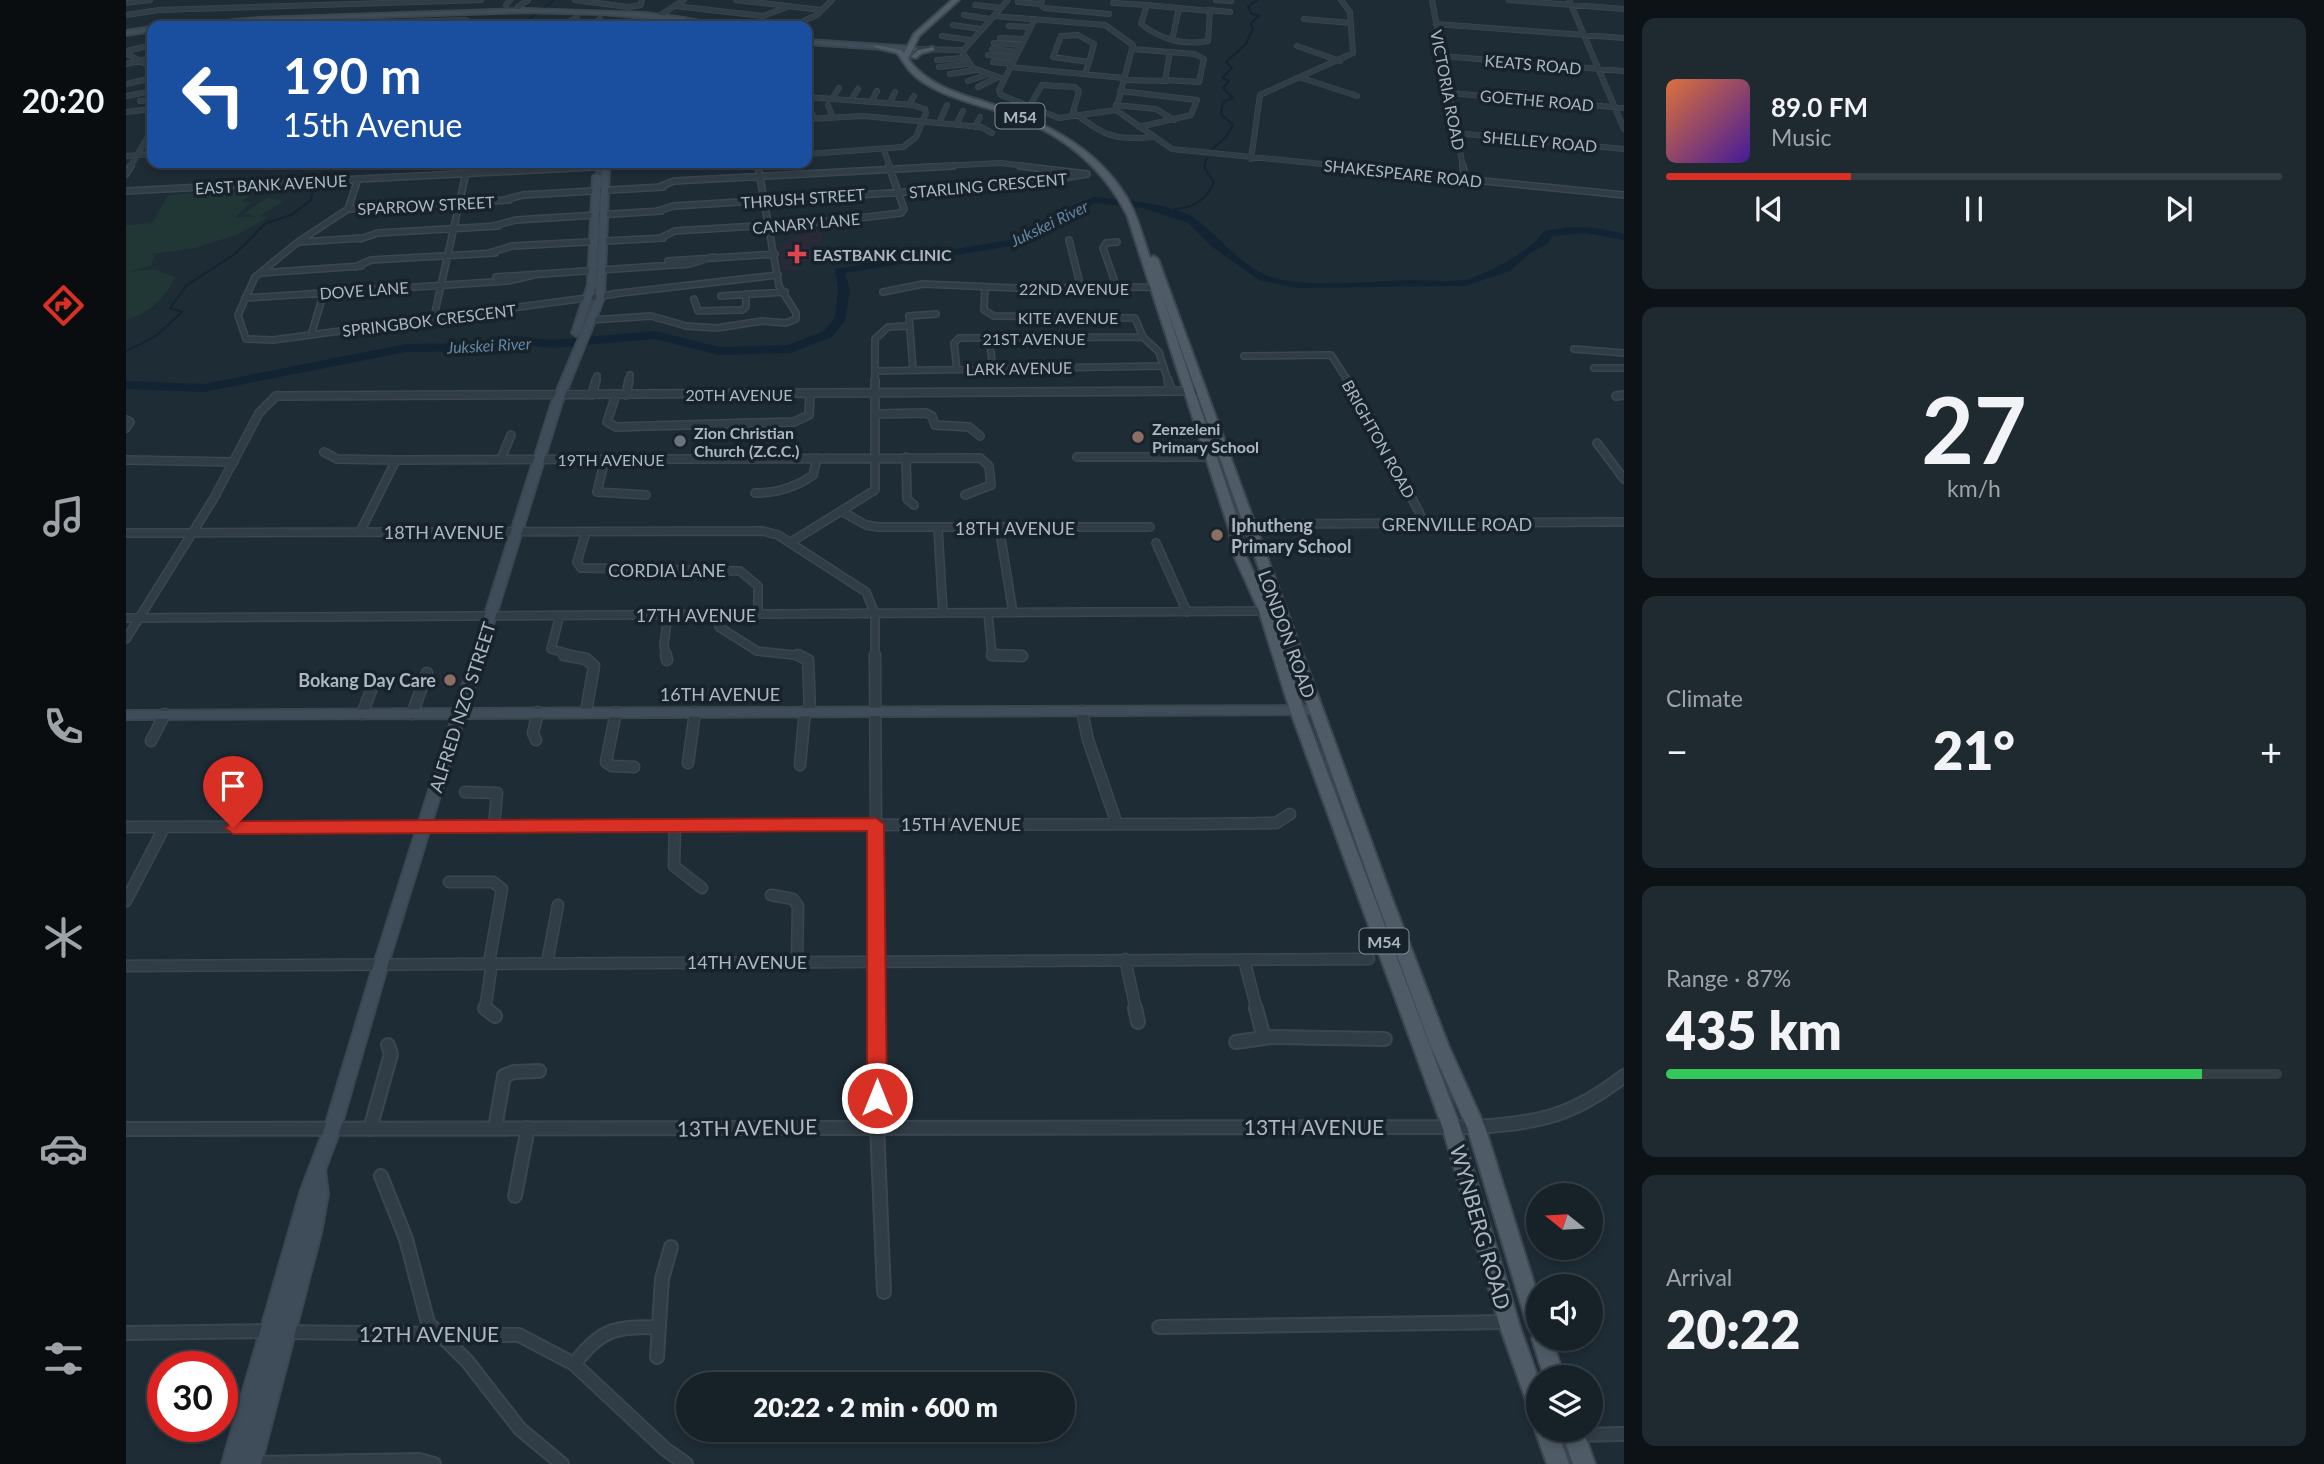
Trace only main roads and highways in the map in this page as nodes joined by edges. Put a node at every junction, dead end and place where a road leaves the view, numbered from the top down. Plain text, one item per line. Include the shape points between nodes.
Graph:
1 (958, 0) edge
2 (921, 37) junction
3 (910, 51) junction
4 (1158, 287) junction
5 (1306, 710) junction
6 (1451, 1126) joint
7 (1476, 1127) joint
8 (1526, 1288) edge
9 (1526, 1373) edge
10 (1550, 1442) edge
11 (1576, 1442) edge
12 (1558, 1464) edge
13 (1584, 1464) edge

1 - 2 main road
1 - 3 main road
2 - 3 main road
2 - 3 main road via 922,45 932,49
3 - 3 main road via 899,51 879,47
3 - 4 main road, LONDON ROAD / M54 via 923,72 942,85 1023,115 1076,144 1114,174 1135,216
4 - 5 main road, LONDON ROAD / M54 via 1247,524
4 - 5 main road, LONDON ROAD / M54 via 1187,391 1236,532 1237,549
5 - 6 main road, LONDON ROAD / M54
5 - 7 main road, LONDON ROAD / M54
6 - 9 main road, WYNBERG ROAD / M54
7 - 8 main road, WYNBERG ROAD / M54
10 - 12 main road
11 - 13 main road

